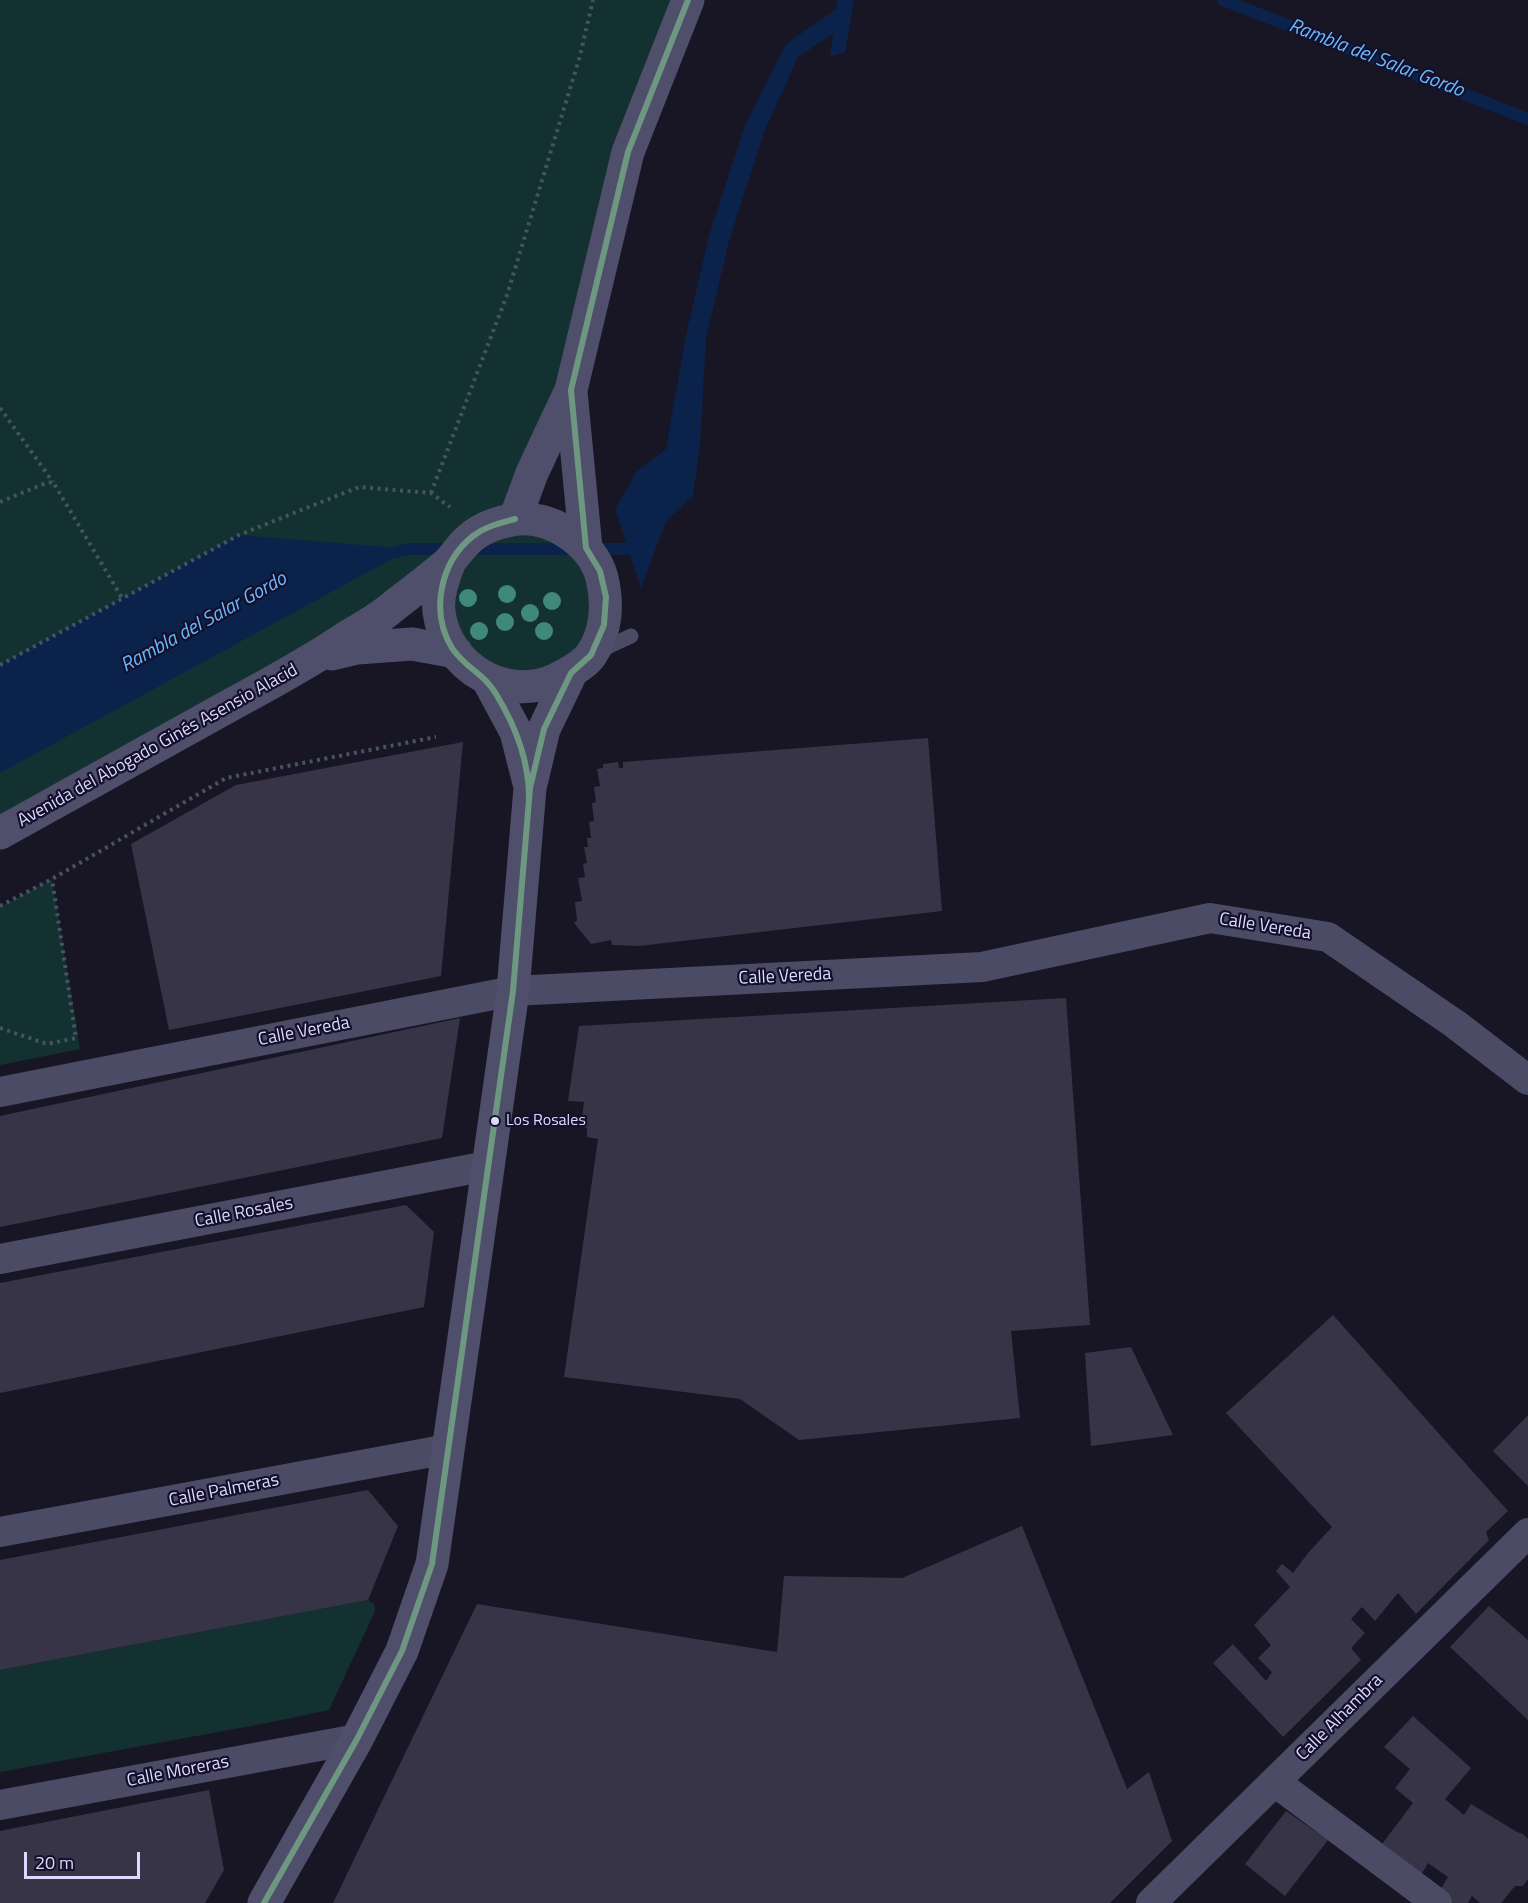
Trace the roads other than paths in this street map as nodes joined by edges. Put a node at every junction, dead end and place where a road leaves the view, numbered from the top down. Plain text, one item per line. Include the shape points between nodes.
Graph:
1 (688, 0) edge
2 (571, 390) junction
3 (515, 519) junction
4 (586, 548) junction
5 (450, 561) junction
6 (631, 636) dead end
7 (456, 652) junction
8 (315, 658) junction
9 (581, 664) junction
10 (488, 680) junction
11 (530, 788) junction
12 (0, 833) edge
13 (513, 991) junction
14 (1528, 1080) edge
15 (0, 1092) edge
16 (487, 1166) junction
17 (0, 1259) edge
18 (448, 1449) junction
19 (0, 1532) edge
20 (1528, 1533) edge
21 (357, 1738) junction
22 (1275, 1782) junction
23 (0, 1805) edge
24 (264, 1903) edge
25 (1151, 1903) edge
26 (1437, 1903) edge

1 - 2 main road via 628,152
2 - 3 main road
2 - 4 main road
3 - 4 main road via 541,521 566,531
3 - 5 main road via 489,526 467,541
4 - 9 main road via 600,571 606,597 604,625
5 - 7 main road via 441,586 439,612
5 - 8 main road via 386,612
6 - 9 lane
7 - 8 main road via 412,644 357,648
7 - 10 main road via 464,663
8 - 12 main road, Avenida del Abogado Ginés Asensio Alacid
9 - 10 main road via 545,685 516,687
9 - 11 main road via 544,729
10 - 11 main road via 516,732
11 - 13 main road
13 - 14 street, Calle Vereda via 982,967 1210,918 1328,937 1455,1024
13 - 15 street, Calle Vereda
13 - 16 main road
16 - 17 street, Calle Rosales
16 - 18 main road
18 - 19 street, Calle Palmeras
18 - 21 main road via 432,1564 402,1651
20 - 22 street, Calle Alhambra
21 - 23 street, Calle Moreras
21 - 24 main road
22 - 25 street, Calle Alhambra
22 - 26 street

